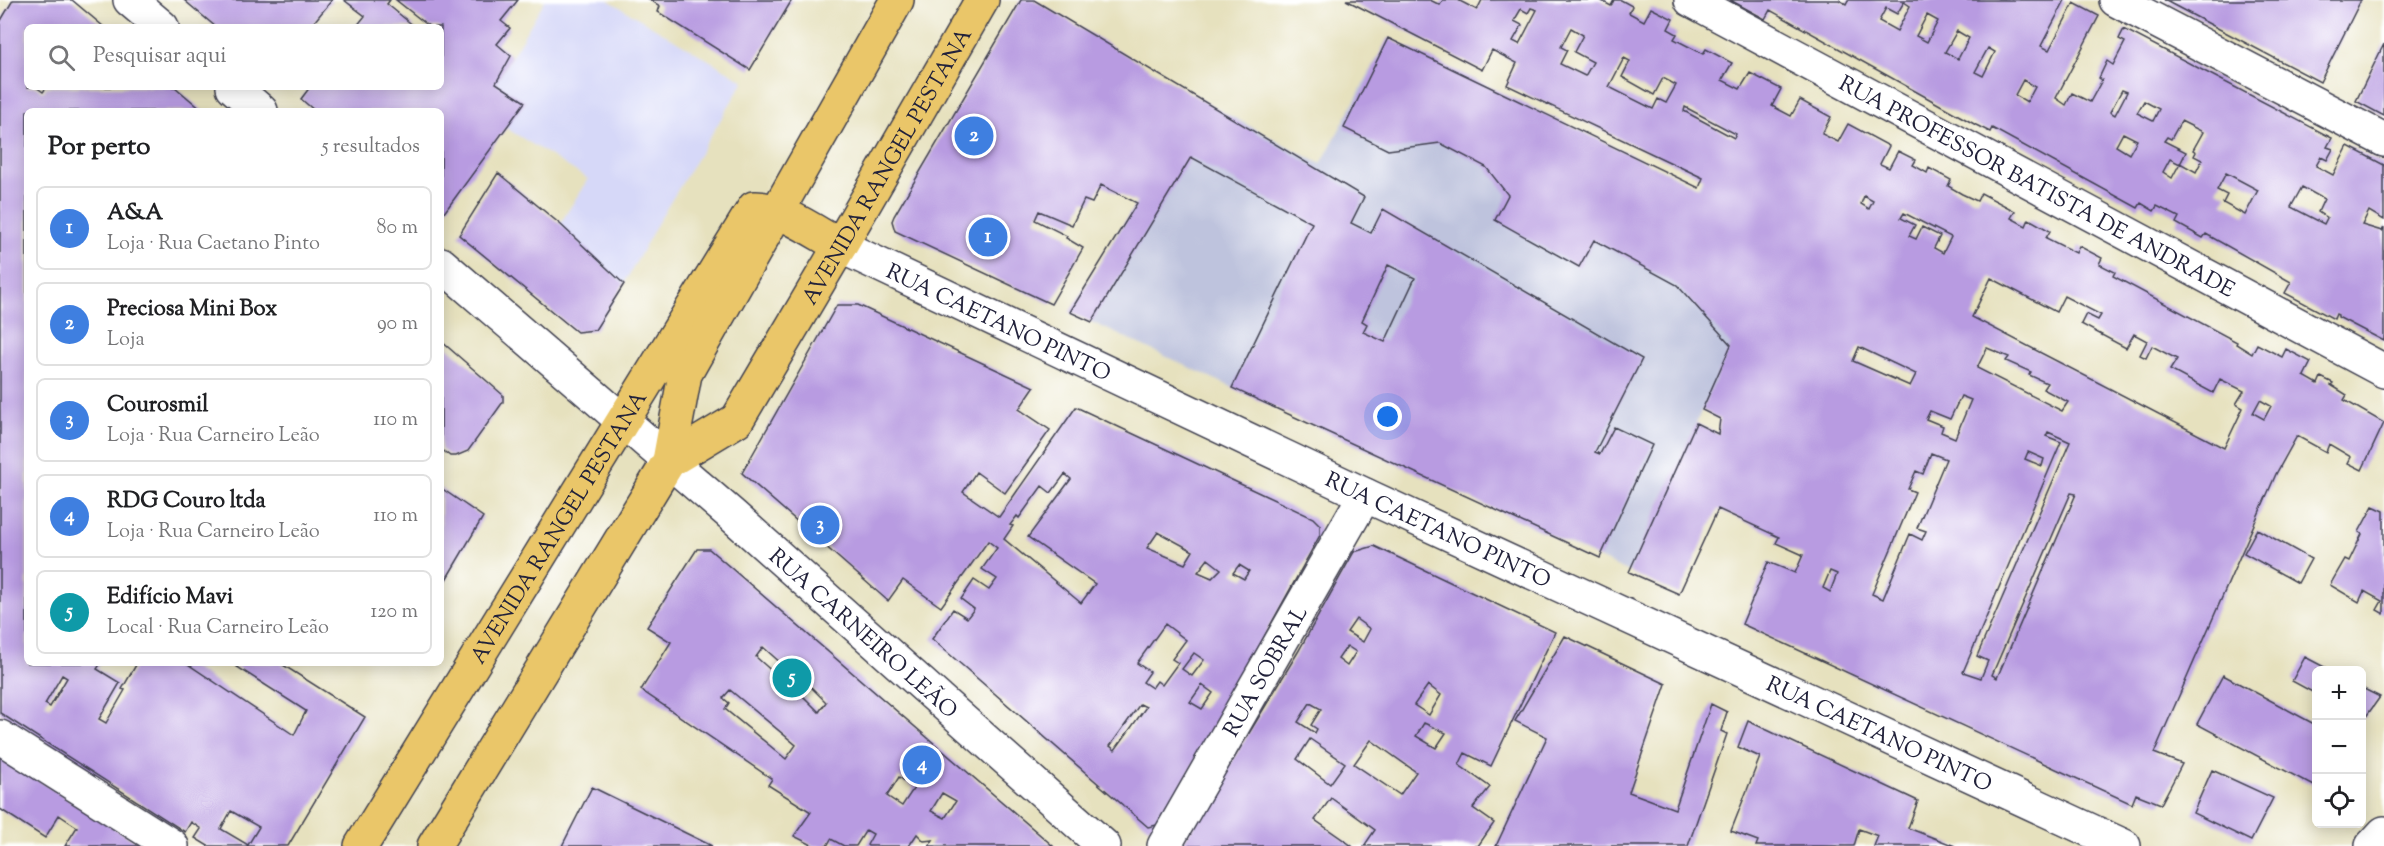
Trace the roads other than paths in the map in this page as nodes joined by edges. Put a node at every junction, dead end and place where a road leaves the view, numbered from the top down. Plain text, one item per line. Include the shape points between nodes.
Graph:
1 (130, 0) edge
2 (897, 0) edge
3 (982, 0) edge
4 (1691, 0) edge
5 (2116, 0) edge
6 (158, 24) edge
7 (236, 90) edge
8 (258, 108) edge
9 (2384, 140) edge
10 (766, 210) junction
11 (840, 246) junction
12 (444, 267) edge
13 (2384, 371) edge
14 (685, 374) junction
15 (623, 420) junction
16 (669, 461) junction
17 (1365, 495) junction
18 (0, 737) edge
19 (172, 846) edge
20 (361, 846) edge
21 (434, 846) edge
22 (1104, 846) edge
23 (1164, 846) edge
24 (2124, 846) edge

1 - 6 street
2 - 10 main road, AVENIDA RANGEL PESTANA
3 - 11 main road, AVENIDA RANGEL PESTANA
4 - 13 street, RUA PROFESSOR BATISTA DE ANDRADE
5 - 9 street
7 - 8 street
10 - 11 main road, RUA CAETANO PINTO
10 - 14 main road, AVENIDA RANGEL PESTANA
10 - 15 main road, AVENIDA RANGEL PESTANA
11 - 16 main road, AVENIDA RANGEL PESTANA via 737,420
11 - 17 street, RUA CAETANO PINTO
12 - 15 street, RUA CARNEIRO LEÃO
14 - 15 main road via 642,420
14 - 16 main road, AVENIDA RANGEL PESTANA
15 - 16 street, RUA CARNEIRO LEÃO
15 - 20 main road, AVENIDA RANGEL PESTANA
16 - 21 main road, AVENIDA RANGEL PESTANA
16 - 22 street, RUA CARNEIRO LEÃO
17 - 23 street, RUA SOBRAL
17 - 24 street, RUA CAETANO PINTO
18 - 19 street

